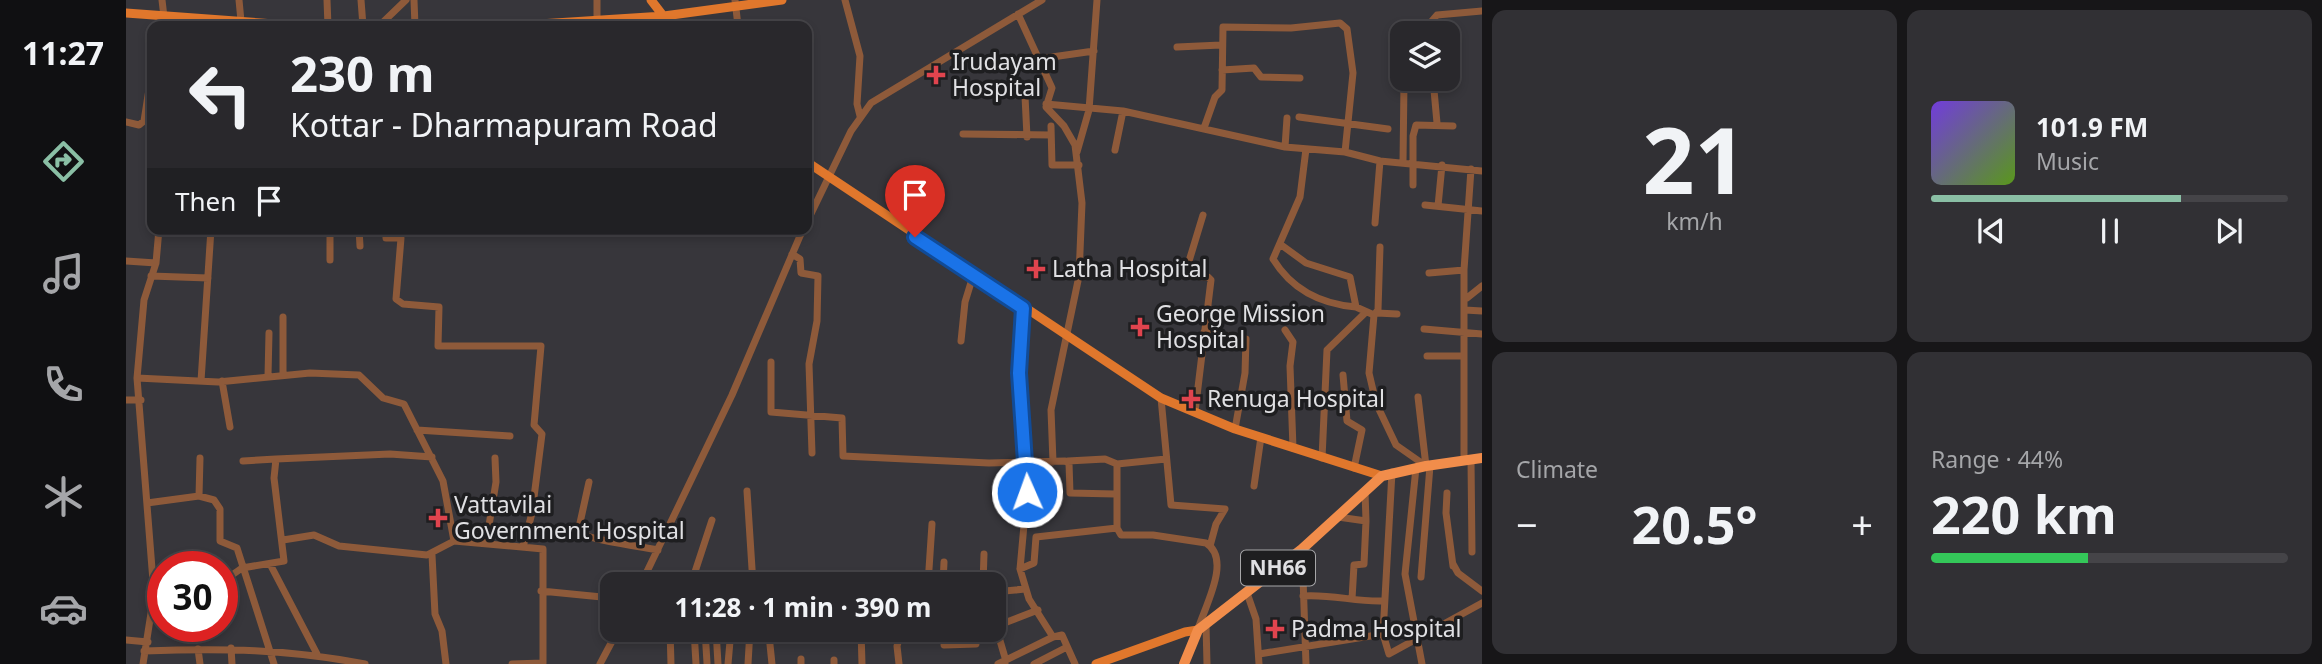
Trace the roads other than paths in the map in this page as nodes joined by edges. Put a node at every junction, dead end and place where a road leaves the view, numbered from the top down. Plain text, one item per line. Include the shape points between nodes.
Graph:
1 (162, 0) edge
2 (239, 0) edge
3 (327, 0) edge
4 (361, 0) edge
5 (406, 0) edge
6 (414, 0) edge
7 (597, 0) edge
8 (652, 0) edge
9 (782, 0) edge
10 (845, 0) edge
11 (1042, 0) edge
12 (1097, 0) edge
13 (735, 4) edge
14 (1482, 11) edge
15 (126, 13) edge
16 (1018, 14) junction
17 (664, 16) junction
18 (161, 20) edge
19 (597, 20) junction
20 (241, 21) edge
21 (329, 21) edge
22 (363, 21) edge
23 (384, 21) edge
24 (415, 21) edge
25 (582, 21) edge
26 (645, 21) edge
27 (668, 21) edge
28 (1432, 21) edge
29 (1221, 45) junction
30 (1177, 47) dead end
31 (1094, 51) junction
32 (1038, 59) junction
33 (1222, 70) junction
34 (1300, 78) dead end
35 (1404, 91) edge
36 (1434, 91) edge
37 (1025, 96) dead end
38 (147, 102) edge
39 (1046, 104) junction
40 (1089, 110) junction
41 (1123, 111) junction
42 (860, 116) junction
43 (1299, 117) dead end
44 (1287, 118) dead end
45 (126, 122) edge
46 (1347, 123) junction
47 (1437, 123) junction
48 (1453, 126) dead end
49 (1204, 128) junction
50 (1388, 128) dead end
51 (963, 134) dead end
52 (1027, 137) junction
53 (1285, 147) junction
54 (1306, 149) junction
55 (1115, 150) dead end
56 (1345, 152) junction
57 (1077, 153) junction
58 (1380, 161) junction
59 (1403, 162) junction
60 (1414, 162) junction
61 (812, 165) edge
62 (1079, 165) junction
63 (1442, 165) junction
64 (1471, 169) junction
65 (1482, 171) edge
66 (828, 176) junction
67 (1413, 184) dead end
68 (1425, 205) dead end
69 (1438, 206) junction
70 (1468, 208) junction
71 (812, 211) edge
72 (1482, 211) edge
73 (1203, 215) dead end
74 (1375, 223) dead end
75 (158, 235) edge
76 (211, 235) edge
77 (330, 235) edge
78 (359, 235) edge
79 (386, 235) edge
80 (800, 235) edge
81 (1280, 244) junction
82 (359, 246) dead end
83 (1380, 247) dead end
84 (792, 254) junction
85 (330, 260) dead end
86 (126, 261) edge
87 (156, 262) junction
88 (1464, 270) junction
89 (1429, 273) dead end
90 (151, 275) junction
91 (973, 276) junction
92 (208, 278) junction
93 (1482, 286) edge
94 (1467, 298) junction
95 (1356, 307) junction
96 (1023, 308) junction
97 (1465, 310) junction
98 (1482, 311) edge
99 (1372, 313) junction
100 (1397, 314) dead end
101 (283, 317) dead end
102 (1424, 329) dead end
103 (1285, 330) dead end
104 (1204, 331) junction
105 (269, 332) dead end
106 (1464, 333) junction
107 (1482, 334) edge
108 (1068, 337) junction
109 (961, 341) dead end
110 (1427, 356) dead end
111 (1464, 356) junction
112 (771, 362) dead end
113 (284, 375) junction
114 (1343, 375) dead end
115 (268, 376) junction
116 (137, 378) junction
117 (201, 381) junction
118 (222, 381) junction
119 (1418, 397) dead end
120 (1161, 398) junction
121 (126, 400) edge
122 (141, 400) junction
123 (1195, 412) junction
124 (809, 416) junction
125 (229, 427) dead end
126 (1235, 429) junction
127 (417, 430) junction
128 (510, 436) dead end
129 (1261, 437) junction
130 (1293, 448) junction
131 (812, 453) dead end
132 (432, 457) junction
133 (200, 458) dead end
134 (495, 458) dead end
135 (1322, 458) junction
136 (276, 459) junction
137 (1166, 459) junction
138 (1472, 460) edge
139 (243, 461) dead end
140 (1068, 461) junction
141 (1053, 462) junction
142 (1027, 463) junction
143 (1117, 464) junction
144 (1424, 466) junction
145 (1354, 468) junction
146 (1387, 474) junction
147 (589, 482) dead end
148 (1254, 486) dead end
149 (747, 491) dead end
150 (1365, 491) junction
151 (1447, 493) dead end
152 (1115, 494) junction
153 (199, 496) junction
154 (147, 503) junction
155 (1338, 517) junction
156 (712, 520) dead end
157 (1366, 521) junction
158 (932, 524) dead end
159 (1116, 528) junction
160 (283, 540) junction
161 (454, 541) junction
162 (486, 544) junction
163 (1210, 546) junction
164 (523, 547) junction
165 (1302, 549) junction
166 (658, 550) junction
167 (151, 551) edge
168 (1472, 552) dead end
169 (984, 554) dead end
170 (1450, 554) dead end
171 (432, 555) junction
172 (944, 562) dead end
173 (270, 564) junction
174 (1453, 566) junction
175 (242, 568) junction
176 (1020, 569) junction
177 (238, 571) edge
178 (647, 572) edge
179 (695, 572) edge
180 (752, 572) edge
181 (929, 572) edge
182 (944, 572) edge
183 (984, 572) edge
184 (1421, 577) dead end
185 (1025, 589) junction
186 (541, 591) junction
187 (1006, 591) edge
188 (1482, 591) edge
189 (1247, 593) junction
190 (600, 596) edge
191 (1303, 596) junction
192 (1352, 599) junction
193 (1383, 601) junction
194 (1482, 603) edge
195 (1038, 610) junction
196 (1006, 623) edge
197 (1202, 627) junction
198 (1383, 634) junction
199 (1053, 637) junction
200 (1415, 639) junction
201 (126, 640) edge
202 (147, 642) edge
203 (148, 642) edge
204 (612, 642) edge
205 (670, 642) edge
206 (695, 642) edge
207 (706, 642) edge
208 (717, 642) edge
209 (731, 642) edge
210 (749, 642) edge
211 (769, 642) edge
212 (861, 642) edge
213 (898, 642) edge
214 (976, 642) edge
215 (998, 642) edge
216 (944, 645) dead end
217 (1305, 645) junction
218 (1067, 647) junction
219 (231, 648) junction
220 (198, 649) junction
221 (271, 650) junction
222 (144, 652) junction
223 (1259, 653) junction
224 (317, 654) junction
225 (1389, 654) junction
226 (1002, 662) edge
227 (707, 663) edge
228 (143, 664) edge
229 (200, 664) edge
230 (232, 664) edge
231 (274, 664) edge
232 (365, 664) edge
233 (446, 664) edge
234 (512, 664) edge
235 (543, 664) edge
236 (600, 664) edge
237 (671, 664) edge
238 (696, 664) edge
239 (718, 664) edge
240 (728, 664) edge
241 (748, 664) edge
242 (772, 664) edge
243 (862, 664) edge
244 (899, 664) edge
245 (1034, 664) edge
246 (1075, 664) edge
247 (1097, 664) edge
248 (1184, 664) edge
249 (1207, 664) edge
250 (1259, 664) edge
251 (1306, 664) edge
252 (1390, 664) edge
253 (1422, 664) edge

1 - 18 street
2 - 20 street
3 - 21 street
4 - 22 street
5 - 23 street
6 - 24 street
7 - 19 street
8 - 17 main road
9 - 13 main road
10 - 42 street via 860,56
11 - 16 street
12 - 31 street
13 - 17 main road
14 - 28 street via 1437,15
15 - 18 main road
16 - 32 street
16 - 42 street via 883,93
17 - 26 main road
17 - 27 main road
19 - 25 main road
19 - 26 main road
29 - 30 street
29 - 33 street
29 - 46 street via 1223,27 1340,23 1347,29 1353,74
31 - 32 street
31 - 40 street
32 - 39 street via 1052,92
33 - 34 street via 1254,68 1261,76
33 - 49 street via 1222,90
35 - 59 street
36 - 47 street
37 - 52 street
38 - 45 street via 144,121
39 - 40 street
39 - 57 street via 1071,136
40 - 41 street
40 - 57 street
41 - 49 street
41 - 55 street
42 - 66 street
43 - 46 street
44 - 53 street
46 - 50 street
46 - 56 street
47 - 48 street
47 - 60 street via 1416,125
49 - 53 street
51 - 52 street
52 - 62 street via 1051,131 1052,165
53 - 54 street
54 - 56 street
54 - 81 street via 1300,197
56 - 58 street
57 - 62 street
58 - 59 street
58 - 74 street
59 - 60 street
60 - 63 street
60 - 67 street
61 - 66 main road
62 - 108 street via 1079,276
63 - 64 street
63 - 69 street
64 - 65 street
64 - 70 street
66 - 71 street
66 - 91 main road
68 - 69 street
69 - 70 street
70 - 72 street
70 - 88 street
73 - 104 street via 1186,273 1211,279
75 - 87 street
76 - 92 street
77 - 85 street
78 - 82 street
79 - 164 street via 401,238 396,299 403,304 439,307 438,346 541,346 534,425 542,434
80 - 84 street
81 - 95 street via 1306,264 1350,277
81 - 95 street via 1273,259 1297,289 1335,305
83 - 99 street via 1382,269
84 - 124 street via 800,259 801,272 818,276
84 - 166 street
86 - 87 street
87 - 90 street
88 - 89 street
88 - 94 street
90 - 92 street
90 - 116 street via 144,300
91 - 96 main road
91 - 109 street
92 - 117 street
93 - 94 street
94 - 97 street
95 - 99 street
96 - 108 main road
96 - 142 street via 1019,373
97 - 98 street
97 - 106 street
99 - 100 street
99 - 135 street via 1327,350
99 - 144 street via 1369,373 1376,403 1396,445
101 - 113 street
102 - 106 street
103 - 130 street via 1293,342
104 - 123 street
104 - 126 street via 1246,338
105 - 115 street
106 - 107 street
106 - 111 street
108 - 120 main road
108 - 141 street via 1051,410
110 - 111 street
111 - 138 street
112 - 124 street via 771,412
113 - 115 street
113 - 127 street via 359,375 383,398 404,404
114 - 145 street via 1347,421 1362,430
115 - 118 street
116 - 117 street
116 - 122 street
117 - 118 street
118 - 125 street
119 - 144 street
120 - 123 main road
120 - 137 street
121 - 122 street
122 - 154 street
123 - 126 main road
124 - 131 street
124 - 142 street via 842,418 843,456
126 - 129 main road
127 - 128 street
127 - 132 street
129 - 130 main road
129 - 148 street
130 - 135 main road
132 - 136 street via 390,454
132 - 161 street via 450,511
133 - 153 street
134 - 162 street
135 - 145 main road
136 - 139 street
136 - 160 street via 275,498
137 - 143 street
137 - 163 street via 1171,505 1225,509
138 - 144 highway
138 - 168 street
140 - 141 street
140 - 143 street via 1105,459
140 - 152 street via 1070,493
141 - 142 street
142 - 176 street
143 - 152 street
144 - 146 highway
144 - 184 street
144 - 200 street via 1405,566
145 - 146 main road
146 - 150 highway, NH66
146 - 193 street
147 - 166 street via 578,531 584,537
149 - 180 street
150 - 155 highway, NH66
150 - 157 street
151 - 174 street
152 - 159 street
153 - 154 street
153 - 175 street via 217,503 220,541 237,548
154 - 167 street
155 - 157 street
155 - 165 highway, NH66
156 - 179 street
157 - 192 street via 1364,564 1354,565
158 - 181 street
159 - 163 street via 1121,535
159 - 176 street via 1036,537 1034,563
160 - 171 street via 314,535 339,546
160 - 173 street via 284,561
161 - 162 street
161 - 171 street
162 - 164 street
163 - 197 street via 1218,564
164 - 186 street via 543,549
165 - 189 highway, NH66
165 - 191 street
166 - 178 street
169 - 183 street
170 - 174 street
171 - 233 street via 435,614
172 - 182 street
173 - 175 street
173 - 224 street
174 - 188 street
175 - 177 street
175 - 221 street
176 - 185 street
185 - 187 street
185 - 195 street
186 - 190 street
186 - 235 street
189 - 197 highway, NH66
189 - 223 street via 1256,619
191 - 192 street
191 - 217 street
192 - 193 street
193 - 198 street
194 - 200 street
195 - 196 street
195 - 199 street
197 - 247 main road
197 - 248 highway
197 - 249 street
198 - 217 street
198 - 225 street
199 - 218 street via 1061,634
199 - 226 street
200 - 225 street
200 - 253 street
201 - 202 street
203 - 222 street
204 - 236 street
205 - 237 street
206 - 238 street
207 - 227 street
208 - 239 street
209 - 240 street
210 - 241 street
211 - 242 street
212 - 243 street
213 - 244 street
214 - 216 street
215 - 226 street
217 - 223 street
217 - 251 street
218 - 245 street
218 - 246 street
219 - 220 street
219 - 221 street
219 - 230 street
220 - 222 street
220 - 229 street
221 - 224 street
221 - 231 street
222 - 228 street
223 - 250 street
224 - 232 street
225 - 252 street
234 - 235 street

